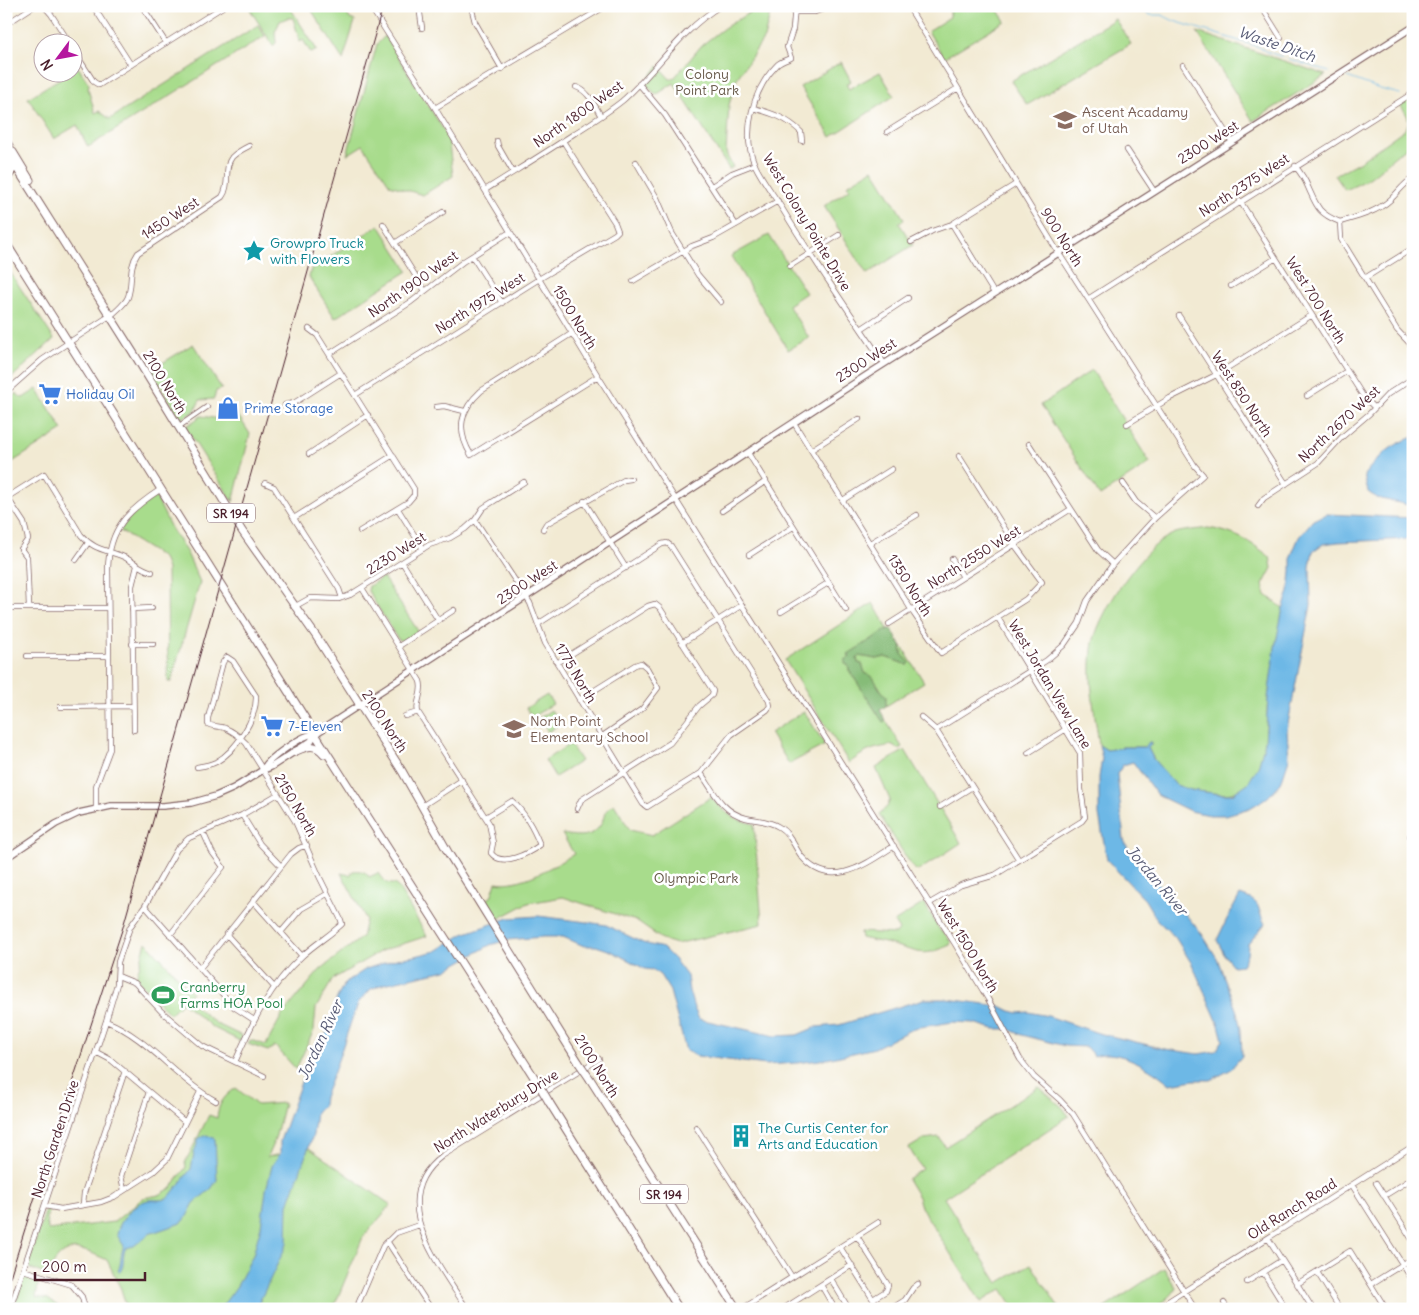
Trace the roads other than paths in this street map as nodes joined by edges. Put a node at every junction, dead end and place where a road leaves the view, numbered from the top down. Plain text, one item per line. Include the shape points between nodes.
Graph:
1 (34, 6) edge
2 (44, 6) edge
3 (93, 6) edge
4 (142, 6) edge
5 (372, 6) edge
6 (419, 6) edge
7 (606, 6) edge
8 (720, 6) edge
9 (795, 6) edge
10 (832, 6) edge
11 (908, 6) edge
12 (1235, 6) edge
13 (1255, 6) edge
14 (1261, 6) edge
15 (221, 7) edge
16 (473, 7) edge
17 (795, 12) junction
18 (6, 21) edge
19 (1413, 27) edge
20 (422, 28) dead end
21 (63, 32) edge
22 (1281, 38) dead end
23 (166, 43) junction
24 (82, 63) edge
25 (131, 65) junction
26 (1184, 65) dead end
27 (502, 69) junction
28 (640, 84) junction
29 (576, 87) dead end
30 (958, 88) junction
31 (1413, 93) edge
32 (435, 108) junction
33 (753, 108) junction
34 (601, 116) junction
35 (887, 132) dead end
36 (6, 140) edge
37 (497, 141) dead end
38 (564, 141) junction
39 (802, 141) dead end
40 (1232, 142) junction
41 (249, 146) dead end
42 (1127, 150) dead end
43 (9, 152) edge
44 (636, 162) dead end
45 (15, 164) junction
46 (755, 164) junction
47 (1296, 166) junction
48 (6, 172) edge
49 (513, 172) junction
50 (1413, 178) edge
51 (6, 180) edge
52 (1016, 184) junction
53 (712, 186) junction
54 (485, 190) junction
55 (1154, 191) junction
56 (778, 201) junction
57 (1240, 201) junction
58 (443, 212) dead end
59 (1340, 222) junction
60 (382, 224) dead end
61 (952, 224) junction
62 (736, 225) junction
63 (510, 232) junction
64 (839, 235) dead end
65 (62, 240) junction
66 (911, 242) dead end
67 (6, 243) edge
68 (394, 243) junction
69 (1413, 248) edge
70 (683, 251) junction
71 (1058, 252) junction
72 (809, 254) junction
73 (472, 256) junction
74 (1276, 258) junction
75 (790, 266) dead end
76 (1365, 278) junction
77 (539, 279) junction
78 (632, 281) dead end
79 (1231, 286) dead end
80 (425, 291) junction
81 (994, 293) junction
82 (908, 298) dead end
83 (1088, 299) junction
84 (721, 302) dead end
85 (502, 303) junction
86 (1312, 315) junction
87 (110, 316) junction
88 (1179, 316) dead end
89 (309, 328) dead end
90 (861, 329) junction
91 (571, 334) junction
92 (69, 343) junction
93 (1413, 347) edge
94 (329, 354) junction
95 (884, 363) junction
96 (1347, 371) junction
97 (341, 373) junction
98 (1216, 375) junction
99 (598, 376) junction
100 (1413, 378) edge
101 (6, 392) edge
102 (355, 395) junction
103 (1306, 396) dead end
104 (285, 405) dead end
105 (207, 406) dead end
106 (436, 406) dead end
107 (1156, 406) junction
108 (1375, 408) junction
109 (464, 411) junction
110 (368, 415) junction
111 (859, 419) dead end
112 (794, 423) junction
113 (1127, 424) dead end
114 (178, 428) junction
115 (1029, 444) dead end
116 (811, 450) junction
117 (309, 454) dead end
118 (748, 454) junction
119 (393, 455) junction
120 (959, 456) dead end
121 (892, 469) dead end
122 (631, 479) dead end
123 (766, 481) junction
124 (265, 482) dead end
125 (524, 482) dead end
126 (1123, 483) dead end
127 (1286, 484) junction
128 (161, 489) junction
129 (7, 497) edge
130 (676, 500) junction
131 (843, 500) junction
132 (584, 501) junction
133 (1258, 506) dead end
134 (398, 508) junction
135 (1070, 509) junction
136 (722, 511) dead end
137 (916, 515) dead end
138 (294, 518) junction
139 (1155, 518) junction
140 (475, 520) junction
141 (793, 527) junction
142 (543, 530) dead end
143 (360, 531) dead end
144 (88, 543) junction
145 (610, 543) junction
146 (870, 543) junction
147 (1014, 544) junction
148 (423, 549) junction
149 (109, 553) junction
150 (749, 556) dead end
151 (952, 558) dead end
152 (76, 560) dead end
153 (402, 562) junction
154 (1113, 564) junction
155 (137, 566) junction
156 (626, 568) junction
157 (152, 572) dead end
158 (963, 577) junction
159 (828, 582) junction
160 (362, 588) junction
161 (342, 598) junction
162 (526, 598) junction
163 (742, 605) junction
164 (29, 607) junction
165 (294, 607) junction
166 (6, 608) edge
167 (108, 608) junction
168 (152, 608) dead end
169 (132, 609) junction
170 (454, 610) dead end
171 (846, 610) dead end
172 (911, 610) junction
173 (782, 612) dead end
174 (998, 618) junction
175 (438, 620) junction
176 (718, 620) junction
177 (538, 624) junction
178 (889, 624) dead end
179 (682, 643) junction
180 (132, 644) junction
181 (153, 644) dead end
182 (399, 646) junction
183 (27, 656) dead end
184 (109, 656) junction
185 (557, 664) junction
186 (1030, 670) junction
187 (414, 671) junction
188 (579, 700) junction
189 (360, 704) junction
190 (110, 706) junction
191 (133, 706) junction
192 (60, 707) dead end
193 (418, 712) junction
194 (405, 716) dead end
195 (921, 717) dead end
196 (1066, 729) junction
197 (134, 730) dead end
198 (936, 730) junction
199 (315, 734) junction
200 (241, 737) junction
201 (601, 737) junction
202 (294, 752) junction
203 (1028, 753) dead end
204 (197, 767) dead end
205 (263, 770) junction
206 (624, 773) junction
207 (701, 773) junction
208 (344, 780) junction
209 (462, 780) junction
210 (972, 787) junction
211 (278, 794) junction
212 (422, 806) junction
213 (940, 807) dead end
214 (96, 808) junction
215 (577, 809) dead end
216 (242, 815) junction
217 (486, 817) junction
218 (203, 832) junction
219 (307, 845) junction
220 (894, 846) junction
221 (6, 858) edge
222 (1018, 860) junction
223 (280, 866) junction
224 (327, 894) junction
225 (253, 900) junction
226 (930, 903) junction
227 (145, 906) junction
228 (282, 932) junction
229 (226, 934) junction
230 (170, 935) junction
231 (302, 956) junction
232 (200, 968) junction
233 (118, 976) junction
234 (274, 987) junction
235 (254, 1020) junction
236 (106, 1021) junction
237 (96, 1052) junction
238 (600, 1059) dead end
239 (235, 1062) junction
240 (125, 1071) junction
241 (264, 1076) dead end
242 (149, 1092) junction
243 (200, 1092) junction
244 (216, 1101) dead end
245 (185, 1122) junction
246 (696, 1127) dead end
247 (1413, 1146) edge
248 (1413, 1178) edge
249 (1376, 1183) dead end
250 (1352, 1185) junction
251 (124, 1190) junction
252 (1384, 1196) junction
253 (83, 1205) junction
254 (45, 1206) junction
255 (879, 1222) dead end
256 (419, 1224) junction
257 (858, 1236) junction
258 (1268, 1238) junction
259 (387, 1240) junction
260 (1413, 1241) edge
261 (840, 1247) junction
262 (1413, 1258) edge
263 (1282, 1260) junction
264 (1402, 1264) junction
265 (852, 1265) junction
266 (23, 1270) junction
267 (1263, 1272) junction
268 (1317, 1272) junction
269 (792, 1277) junction
270 (831, 1279) junction
271 (1413, 1281) edge
272 (1247, 1282) dead end
273 (918, 1284) dead end
274 (1297, 1284) junction
275 (1371, 1284) junction
276 (821, 1285) junction
277 (1184, 1291) junction
278 (873, 1299) junction
279 (902, 1302) junction
280 (1224, 1303) dead end
281 (791, 1307) edge
282 (10, 1309) edge
283 (85, 1309) edge
284 (356, 1309) edge
285 (431, 1309) edge
286 (467, 1309) edge
287 (679, 1309) edge
288 (737, 1309) edge
289 (742, 1309) edge
290 (783, 1309) edge
291 (836, 1309) edge
292 (846, 1309) edge
293 (879, 1309) edge
294 (892, 1309) edge
295 (906, 1309) edge
296 (1156, 1309) edge
297 (1195, 1309) edge
298 (1228, 1309) edge
299 (1286, 1309) edge
300 (1313, 1309) edge
301 (1340, 1309) edge
302 (1386, 1309) edge

1 - 18 street
2 - 21 street
3 - 25 street
4 - 23 street
5 - 32 street, 1500 North
6 - 20 street
7 - 27 street
8 - 28 street, North 1800 West via 670,48
9 - 17 street, West Colony Pointe Drive
10 - 17 street via 815,12
11 - 30 street, 900 North
12 - 13 street via 1250,10
14 - 22 street
15 - 23 street
16 - 27 street via 475,22
17 - 33 street, West Colony Pointe Drive via 787,47 791,58 778,64 757,95
19 - 40 main road, 2300 West
23 - 25 street
24 - 25 street via 96,84 104,83
26 - 40 street
27 - 32 street
28 - 34 street, North 1800 West
28 - 53 street via 665,115
29 - 34 street via 588,94
30 - 35 street
30 - 52 street, 900 North
31 - 47 street, North 2375 West
32 - 54 street, 1500 North
33 - 39 street via 792,123 801,132
33 - 46 street, West Colony Pointe Drive via 750,143
34 - 38 street, North 1800 West
36 - 43 main road
37 - 49 street
38 - 49 street, North 1800 West
38 - 77 street, North 1975 West via 618,231
40 - 55 main road, 2300 West
41 - 87 street, 1450 West via 232,156 222,196 138,253 132,263 127,298
42 - 55 street
43 - 45 highway, 2100 North / SR 194
43 - 48 highway
43 - 65 highway via 48,211
44 - 70 street
45 - 51 main road
45 - 65 highway, 2100 North / SR 194
46 - 53 street
46 - 56 street, West Colony Pointe Drive
47 - 57 street, North 2375 West
47 - 59 street via 1318,209
49 - 54 street, North 1800 West
50 - 59 street via 1380,207
52 - 61 street
52 - 71 street, 900 North
53 - 62 street
54 - 63 street, 1500 North
55 - 71 main road, 2300 West
56 - 62 street
56 - 72 street, West Colony Pointe Drive
57 - 74 street, West 700 North
57 - 83 street, North 2375 West
58 - 68 street
59 - 76 street via 1341,240
60 - 68 street
61 - 66 street
61 - 81 street
62 - 70 street
63 - 73 street, North 1900 West
63 - 77 street, 1500 North
64 - 72 street
65 - 87 highway, 2100 North / SR 194
67 - 92 highway
68 - 80 street
69 - 76 street
70 - 78 street
70 - 84 street
71 - 81 main road, 2300 West
71 - 83 street, 900 North
72 - 75 street
72 - 90 street, West Colony Pointe Drive
73 - 80 street, North 1900 West
73 - 85 street
74 - 79 street
74 - 86 street, West 700 North
76 - 93 street via 1397,330
77 - 85 street, North 1975 West
77 - 91 street, 1500 North
80 - 94 street, North 1900 West
81 - 95 main road, 2300 West
82 - 90 street
83 - 107 street, 900 North
85 - 102 street, North 1975 West
86 - 96 street, West 700 North
86 - 98 street
87 - 92 street, 1450 West
87 - 114 highway, 2100 North / SR 194
88 - 98 street, West 850 North
89 - 94 street
90 - 95 street, West Colony Pointe Drive
91 - 99 street, 1500 North
91 - 109 street via 481,391
92 - 101 street, 1450 West via 40,362
92 - 128 highway
94 - 97 street
95 - 112 main road, 2300 West
96 - 103 street
96 - 108 street, West 700 North
97 - 102 street
97 - 104 street
98 - 107 street
98 - 127 street, West 850 North
99 - 109 street via 472,455 463,436
99 - 130 street, 1500 North
100 - 108 street, North 2670 West via 1393,390
102 - 110 street
105 - 114 street
106 - 109 street
107 - 113 street
107 - 139 street, 900 North via 1203,475
108 - 127 street, North 2670 West via 1318,463
110 - 117 street
110 - 119 street
111 - 116 street
112 - 116 street, 1350 North
112 - 118 main road, 2300 West
114 - 165 highway, 2100 North / SR 194
115 - 135 street
116 - 131 street, 1350 North
118 - 123 street
118 - 130 main road, 2300 West
119 - 134 street via 413,486 414,494 411,500
119 - 138 street
120 - 147 street
121 - 131 street
122 - 132 street
123 - 136 street
123 - 141 street
124 - 138 street via 274,487
125 - 140 street, 2230 West via 483,508
126 - 139 street via 1136,502
127 - 133 street, North 2670 West via 1264,498
128 - 149 street via 136,505 126,516
128 - 199 highway
129 - 144 street via 44,474
129 - 164 street via 24,523 28,539 22,549 27,557
130 - 145 main road, 2300 West
130 - 163 street, 1500 North
131 - 146 street, 1350 North
132 - 142 street via 546,524
132 - 145 street
134 - 143 street
134 - 148 street
135 - 147 street, North 2550 West
135 - 154 street via 1098,550
137 - 146 street
138 - 161 street
139 - 154 street
140 - 148 street, 2230 West via 452,537
140 - 162 street, 1775 North
141 - 150 street
141 - 159 street
144 - 149 street
144 - 152 street
145 - 156 street
145 - 162 main road, 2300 West
146 - 172 street, 1350 North
147 - 158 street, North 2550 West
147 - 174 street, 1350 North via 1042,582 1026,599
148 - 153 street, 2230 West
149 - 155 street
149 - 167 street
151 - 158 street
153 - 160 street, 2230 West
153 - 175 street
154 - 186 street via 1087,601 1079,623 1068,639
155 - 157 street
155 - 169 street via 132,579
156 - 176 street via 667,543
156 - 177 street
158 - 172 street, North 2550 West
159 - 171 street
159 - 173 street
160 - 161 street, 2230 West
160 - 182 street
161 - 165 street, 2230 West via 310,598
162 - 177 street, 1775 North
162 - 187 main road, 2300 West
163 - 176 street
163 - 220 street, West 1500 North
164 - 166 street
164 - 167 street
165 - 189 highway, 2100 North / SR 194
167 - 184 street
168 - 169 street
169 - 180 street
170 - 175 street
172 - 174 street, 1350 North via 941,653
172 - 178 street, North 2550 West
174 - 186 street, West Jordan View Lane
175 - 182 street
176 - 179 street
176 - 207 street via 770,706 731,735
177 - 185 street, 1775 North
179 - 185 street via 655,604
179 - 206 street via 713,691 712,695 699,706 670,743
180 - 181 street
180 - 191 street
182 - 187 street
183 - 184 street
184 - 190 street
185 - 188 street, 1775 North
186 - 196 street, West Jordan View Lane
186 - 198 street
187 - 189 main road, 2300 West
187 - 193 street via 422,686
188 - 201 street, 1775 North
188 - 201 street via 635,665 641,663 647,668 658,688 642,709
189 - 199 main road, 2300 West
189 - 212 highway, 2100 North / SR 194
190 - 191 street
190 - 192 street
190 - 214 street via 110,749 96,783
191 - 197 street
193 - 194 street
193 - 209 street
195 - 198 street
196 - 203 street
196 - 222 street, West Jordan View Lane via 1082,759 1084,817
198 - 210 street
199 - 202 main road via 312,740
199 - 205 main road via 308,734 293,744 266,764
199 - 208 highway
200 - 200 street via 249,725 256,696 227,657 208,724 226,728
200 - 204 street via 220,759
200 - 205 street, 2150 North
201 - 206 street, 1775 North
202 - 205 main road
202 - 208 highway via 309,746 317,747
205 - 211 street, 2150 North
205 - 214 main road via 234,788 192,803
206 - 207 street, 1775 North via 647,807
206 - 215 street via 581,800
207 - 220 street via 729,811 781,828 806,862 822,871 837,874 853,871
208 - 287 highway, bridge
209 - 212 street
209 - 217 street
210 - 213 street
210 - 222 street
211 - 216 street, North Garden Drive
211 - 219 street, 2150 North
212 - 288 highway, 2100 North / SR 194, bridge via 509,951
214 - 221 main road via 56,824
216 - 218 street, North Garden Drive
216 - 223 street via 260,844
217 - 217 street via 492,833 491,853 494,857 509,859 540,845 512,801
218 - 227 street, North Garden Drive via 189,838 177,849
218 - 230 street via 223,867
219 - 223 street via 294,851
219 - 224 street, 2150 North
220 - 226 street, West 1500 North
222 - 226 street via 995,875 961,885
223 - 225 street
224 - 228 street via 301,909
224 - 231 street, 2150 North via 342,924
225 - 228 street
225 - 229 street
226 - 277 street, West 1500 North via 1028,1070 1073,1114
227 - 230 street
227 - 233 street, North Garden Drive via 128,932 118,962
228 - 231 street
229 - 232 street
229 - 234 street
230 - 232 street
231 - 234 street
232 - 235 street via 238,1010
233 - 236 street, North Garden Drive
233 - 239 street via 135,983 160,1011 202,1046
234 - 235 street
235 - 239 street
236 - 237 street, North Garden Drive
236 - 243 street via 128,1032
237 - 240 street
237 - 254 street, North Garden Drive
238 - 256 street, North Waterbury Drive via 436,1161 419,1192
239 - 241 street
240 - 242 street
240 - 253 street via 84,1193
242 - 245 street
242 - 251 street via 121,1176
243 - 244 street
243 - 245 street
245 - 251 street via 167,1159
246 - 269 street
247 - 250 street, Old Ranch Road
248 - 252 street
249 - 252 street
250 - 258 street, Old Ranch Road
250 - 264 street
251 - 253 street via 106,1201
252 - 260 street
253 - 254 street
254 - 266 street, North Garden Drive
255 - 257 street
256 - 259 street
256 - 286 street via 428,1246
257 - 261 street
257 - 278 street via 888,1286
258 - 263 street
258 - 277 street, Old Ranch Road
259 - 284 street
259 - 285 street
261 - 265 street
261 - 269 street
262 - 264 street
263 - 267 street
263 - 274 street
264 - 271 street
264 - 275 street
265 - 270 street
265 - 278 street
266 - 282 street, North Garden Drive
266 - 283 street via 72,1286 82,1297
267 - 272 street
267 - 299 street
268 - 274 street
268 - 275 street via 1350,1251
268 - 301 street
269 - 289 street
270 - 276 street
270 - 292 street
273 - 279 street
274 - 300 street
275 - 302 street
276 - 281 street
276 - 291 street
277 - 296 street, Old Ranch Road
277 - 297 street
278 - 293 street
279 - 294 street
279 - 295 street
280 - 298 street
281 - 290 street

